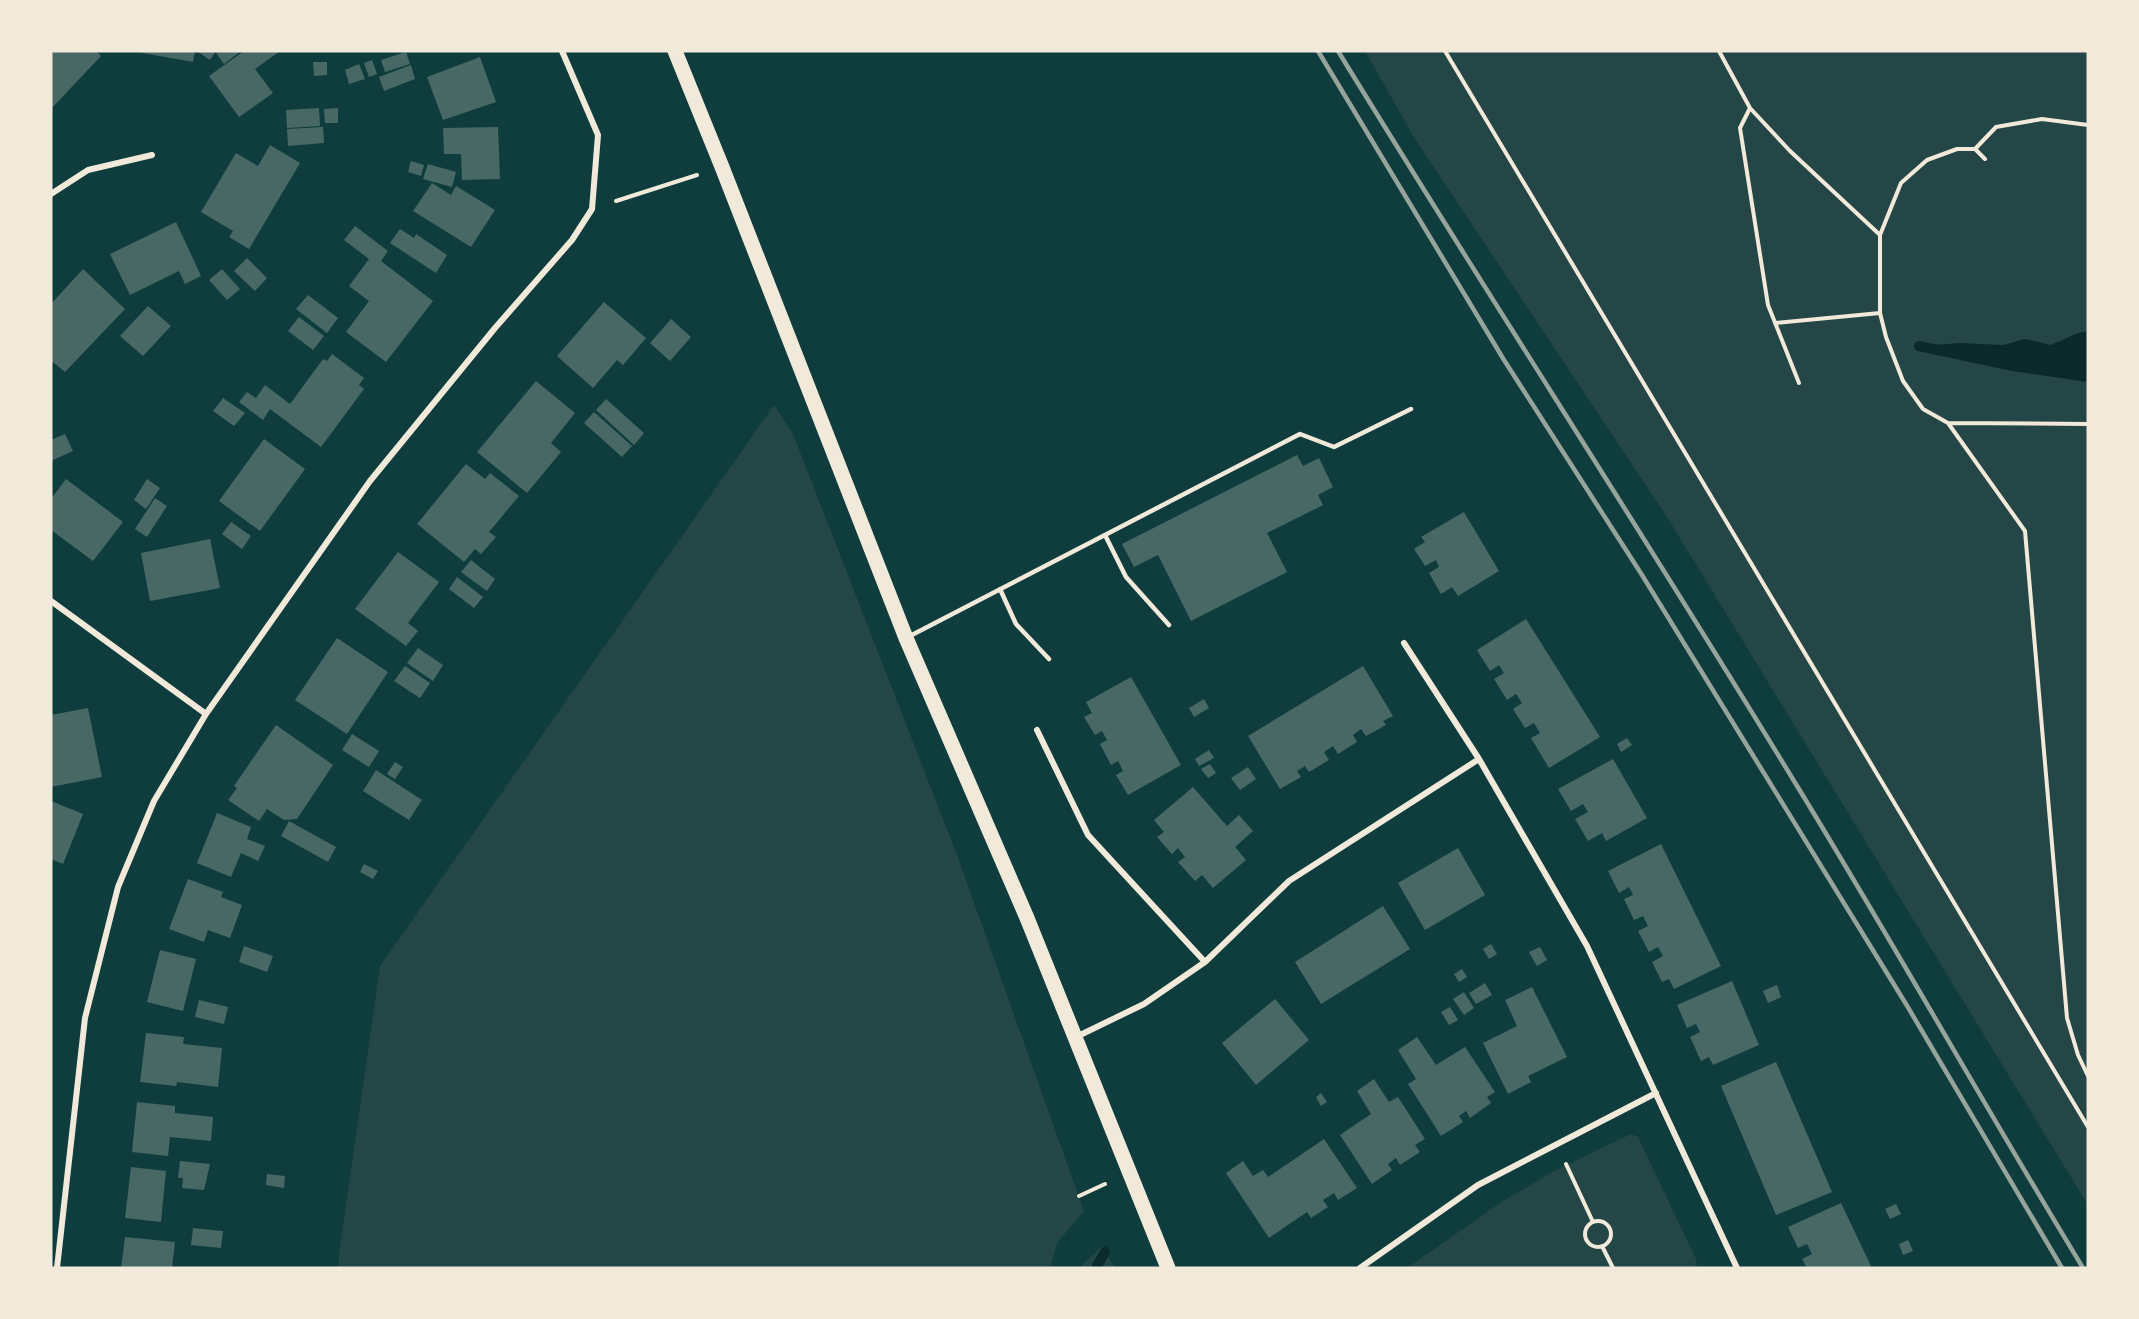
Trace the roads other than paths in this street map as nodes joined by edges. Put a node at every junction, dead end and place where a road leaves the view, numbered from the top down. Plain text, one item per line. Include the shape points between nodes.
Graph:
1 (562, 51) edge
2 (675, 51) edge
3 (152, 155) dead end
4 (51, 194) edge
5 (1411, 409) dead end
6 (1105, 535) junction
7 (1000, 589) junction
8 (51, 601) edge
9 (1169, 625) dead end
10 (906, 638) junction
11 (1404, 643) dead end
12 (1049, 659) dead end
13 (206, 714) junction
14 (1037, 730) dead end
15 (1479, 759) junction
16 (1205, 963) junction
17 (1076, 1037) junction
18 (1656, 1093) junction
19 (57, 1268) edge
20 (1168, 1268) edge
21 (1360, 1268) edge
22 (1737, 1268) edge

1 - 13 street via 598,135 592,208 572,240 370,481
2 - 10 main road
3 - 4 street via 88,170
5 - 6 lane via 1334,447 1300,434
6 - 7 lane
6 - 9 lane via 1126,577
7 - 10 lane
7 - 12 lane via 1016,624
8 - 13 street
10 - 17 main road
11 - 15 street
13 - 19 street via 154,801 118,887 85,1018
14 - 16 street via 1088,835
15 - 16 street via 1289,881
15 - 18 street via 1587,946
16 - 17 street via 1144,1004
17 - 20 main road
18 - 21 street via 1478,1185
18 - 22 street

